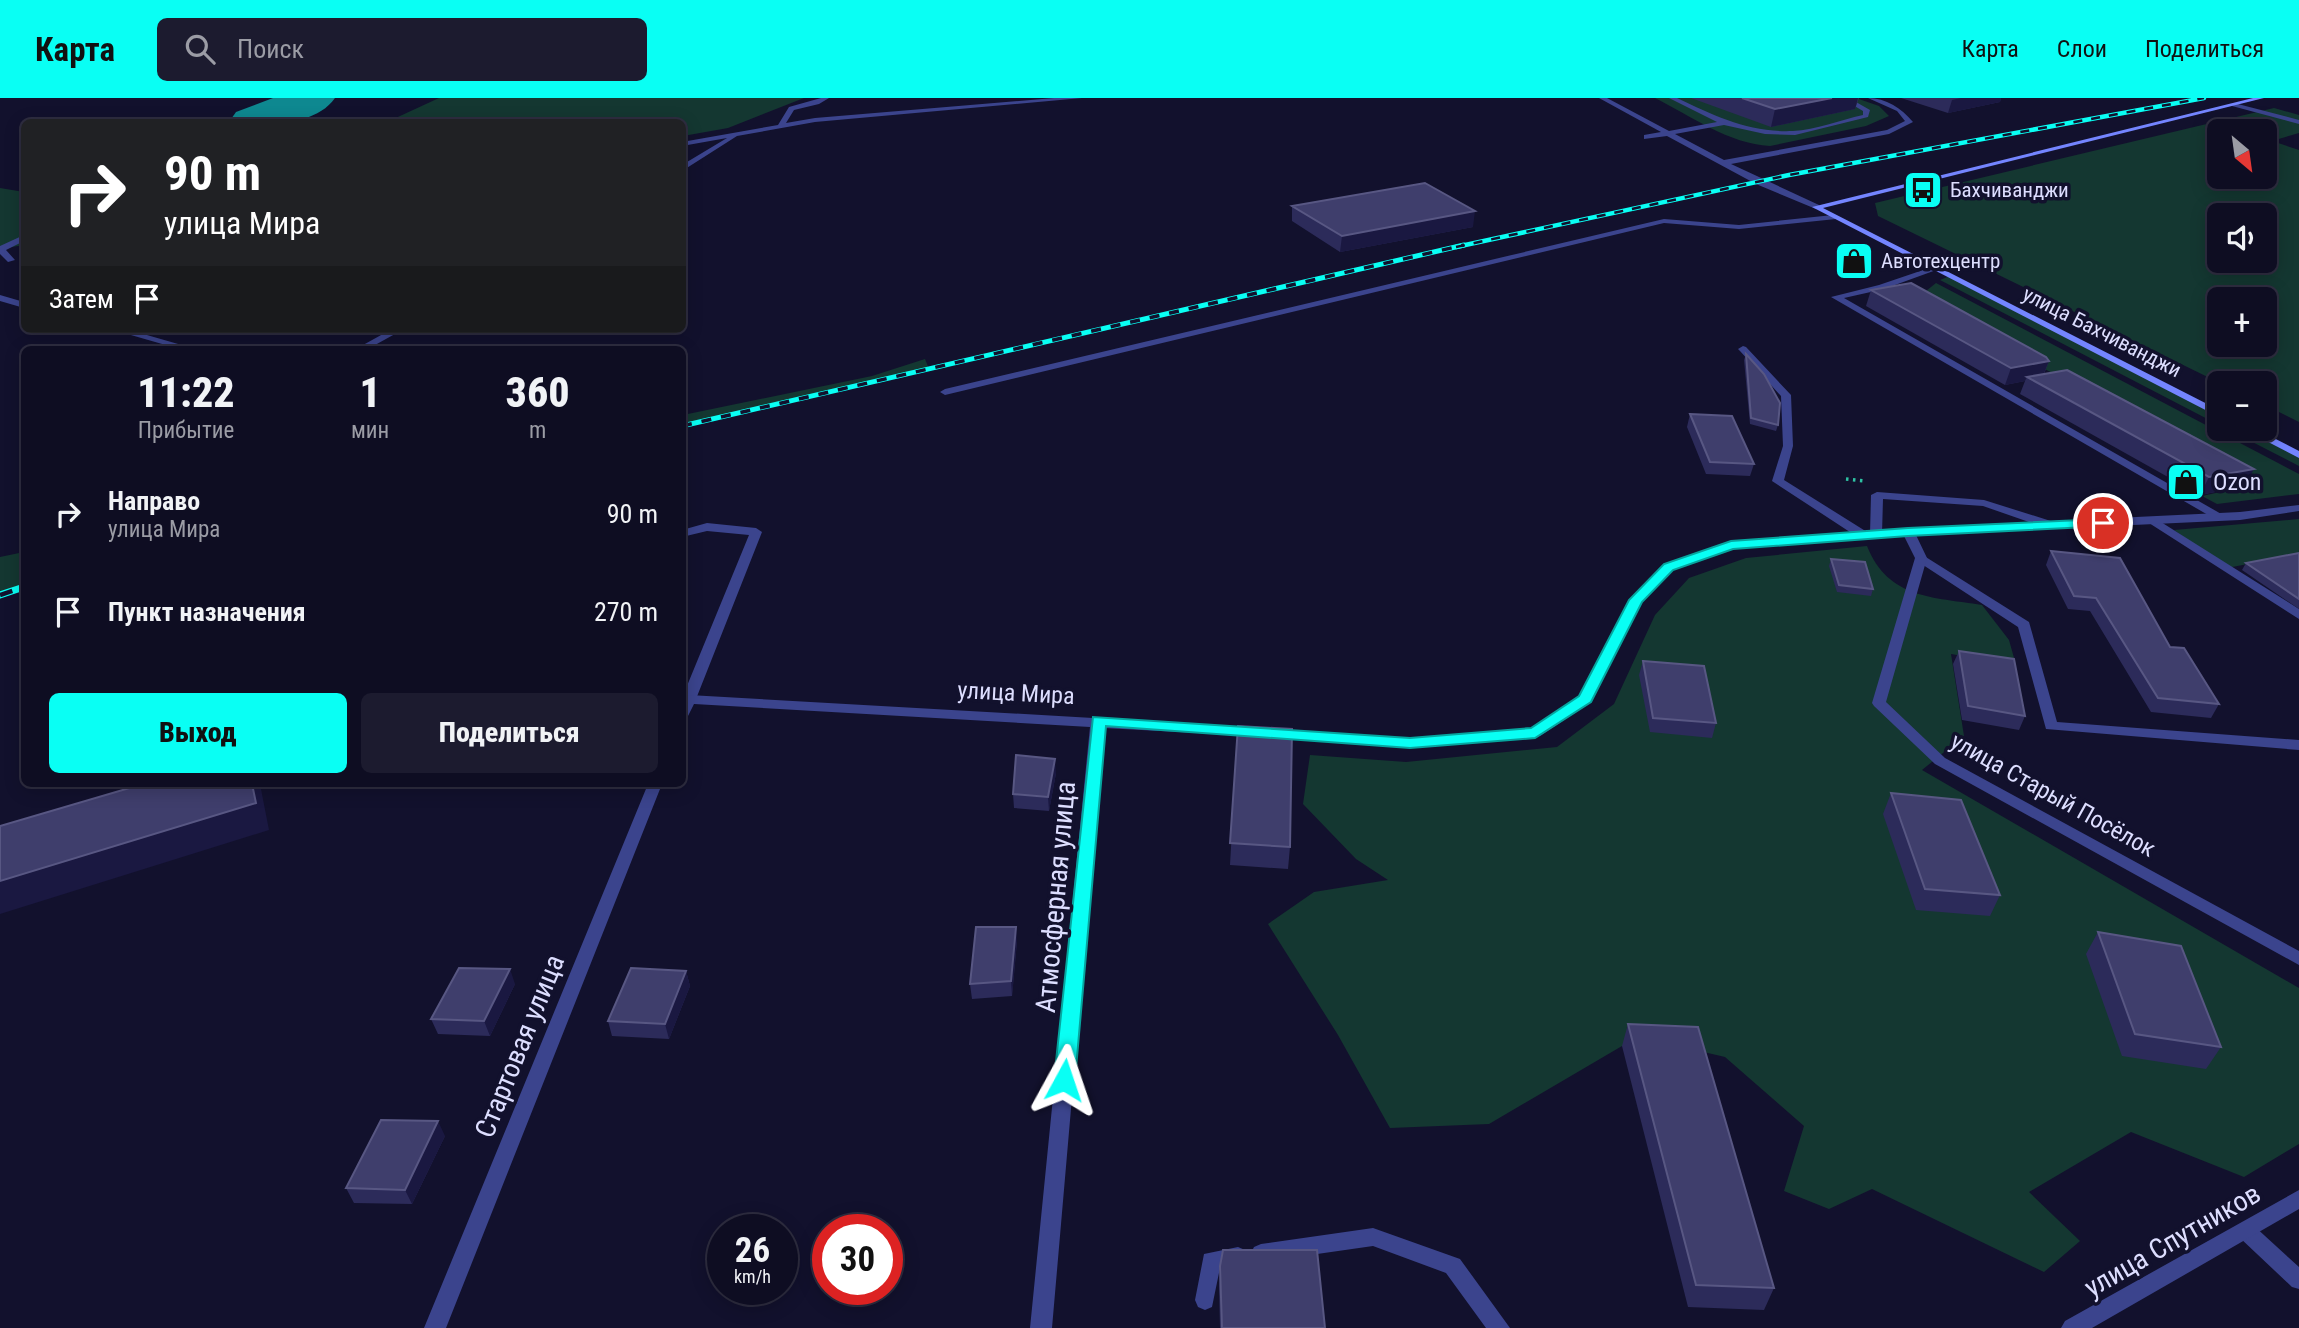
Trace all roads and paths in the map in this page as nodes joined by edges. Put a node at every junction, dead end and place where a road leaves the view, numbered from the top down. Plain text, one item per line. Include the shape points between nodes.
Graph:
1 (826, 98) edge
2 (1079, 98) edge
3 (1602, 98) edge
4 (1672, 98) edge
5 (1844, 98) edge
6 (1871, 98) edge
7 (1900, 98) edge
8 (2261, 98) edge
9 (1879, 102) junction
10 (2234, 105) junction
11 (2299, 122) edge
12 (1724, 123) junction
13 (781, 125) junction
14 (1669, 133) junction
15 (738, 135) junction
16 (1647, 137) dead end
17 (686, 143) edge
18 (1723, 163) junction
19 (686, 167) edge
20 (1816, 206) junction
21 (1833, 217) junction
22 (21, 239) edge
23 (21, 258) edge
24 (11, 260) junction
25 (0, 262) edge
26 (1935, 269) junction
27 (0, 298) edge
28 (21, 303) edge
29 (131, 333) edge
30 (391, 333) edge
31 (179, 346) edge
32 (367, 346) edge
33 (1743, 349) dead end
34 (2023, 387) edge
35 (1999, 392) junction
36 (944, 393) dead end
37 (2207, 408) edge
38 (2272, 441) edge
39 (2299, 455) edge
40 (2299, 508) edge
41 (2219, 517) junction
42 (2153, 521) junction
43 (2053, 526) junction
44 (1908, 532) junction
45 (686, 533) edge
46 (1869, 535) junction
47 (1921, 558) junction
48 (2299, 615) edge
49 (689, 699) junction
50 (686, 706) edge
51 (1098, 721) junction
52 (2299, 745) edge
53 (654, 787) edge
54 (2299, 959) edge
55 (2299, 1199) edge
56 (2246, 1231) junction
57 (2299, 1280) edge
58 (1205, 1300) dead end
59 (435, 1328) edge
60 (1041, 1328) edge
61 (1499, 1328) edge
62 (2073, 1328) edge

1 - 13 street via 791,108
2 - 13 street
3 - 14 street
4 - 12 street
5 - 12 street via 1863,106 1866,116 1786,134
6 - 9 street
7 - 9 street
8 - 10 main road
9 - 18 street via 1899,110 1909,122 1889,132
10 - 11 street
10 - 20 main road
12 - 14 street
13 - 15 street
14 - 16 street
14 - 18 street
15 - 17 street
15 - 19 street
18 - 20 street
20 - 21 main road, улица Бахчиванджи
21 - 26 main road, улица Бахчиванджи
21 - 36 street via 1740,226 1664,221
22 - 24 street via 0,249
23 - 24 street
24 - 25 street
26 - 35 street via 1836,297
26 - 37 main road, улица Бахчиванджи
27 - 28 street
29 - 31 street
30 - 32 street
33 - 46 street via 1786,395 1788,446 1778,481
34 - 35 street
35 - 41 street
38 - 39 main road
40 - 41 street, улица Мира
41 - 42 street, улица Мира
42 - 43 street, улица Мира
42 - 48 street
43 - 44 street, улица Мира
43 - 46 street via 1984,503 1877,495
44 - 46 street, улица Мира
44 - 47 street
45 - 49 street via 707,527 756,532
46 - 51 street, улица Мира via 1731,545 1668,567 1636,600 1586,699 1535,733 1410,743
47 - 52 street via 2024,625 2051,726
47 - 54 street, улица Старый Посёлок via 1880,703 1940,761
49 - 50 street
49 - 51 street, улица Мира
51 - 60 street, Атмосферная улица
53 - 59 street, Стартовая улица
55 - 56 street, улица Спутников
56 - 57 street
56 - 62 street, улица Спутников
58 - 61 street via 1211,1260 1373,1237 1453,1266

